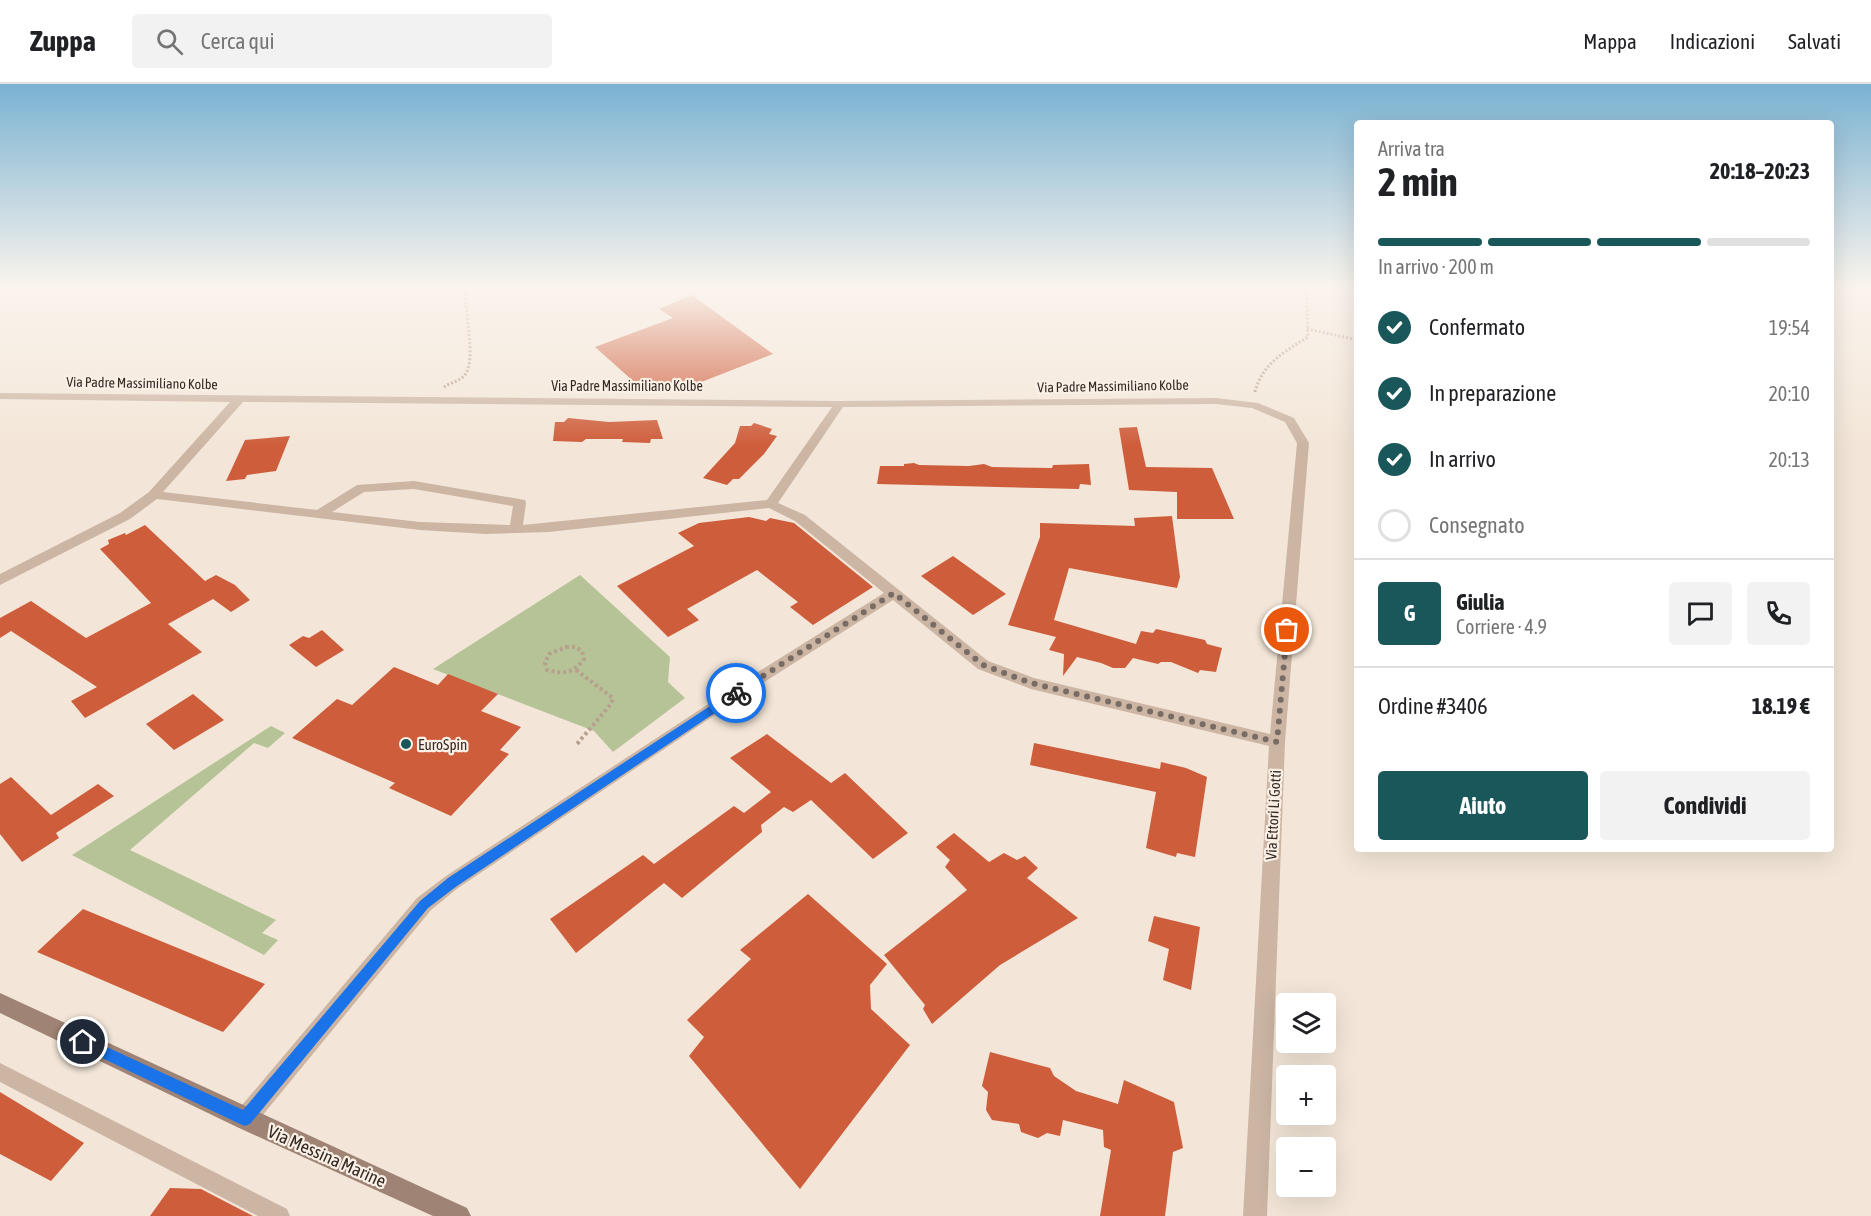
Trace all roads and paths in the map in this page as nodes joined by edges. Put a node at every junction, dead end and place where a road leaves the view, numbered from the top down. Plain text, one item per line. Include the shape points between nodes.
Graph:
1 (468, 341) edge
2 (1302, 341) edge
3 (0, 396) edge
4 (239, 399) junction
5 (434, 400) junction
6 (840, 404) junction
7 (1254, 405) junction
8 (154, 495) junction
9 (771, 504) junction
10 (321, 513) junction
11 (516, 529) junction
12 (0, 580) edge
13 (894, 593) junction
14 (576, 670) junction
15 (1277, 742) junction
16 (577, 744) dead end
17 (0, 1003) edge
18 (0, 1072) edge
19 (245, 1119) junction
20 (280, 1216) edge
21 (459, 1216) edge
22 (1255, 1216) edge

1 - 5 path via 470,368 465,376 445,385
2 - 7 path via 1281,354 1257,379
3 - 4 street, Via Padre Massimiliano Kolbe
4 - 5 street, Via Padre Massimiliano Kolbe
4 - 8 street
5 - 6 street, Via Padre Massimiliano Kolbe
6 - 7 street, Via Padre Massimiliano Kolbe via 1216,400
6 - 9 street
7 - 15 street, Via Ettori Li Gotti via 1290,420 1303,443
8 - 10 street
8 - 12 street via 125,516
9 - 11 street
9 - 13 street via 800,518
10 - 11 street via 420,526
10 - 11 street via 361,488 414,486 520,503
13 - 15 street via 983,665 1031,683
13 - 19 street via 747,686 424,904
14 - 14 path via 557,674 547,670 544,663 556,650 575,647 584,655
14 - 16 path via 613,698
15 - 22 street, Via Ettori Li Gotti
17 - 19 main road, Via Messina Marine
18 - 20 lane
19 - 21 main road, Via Messina Marine

